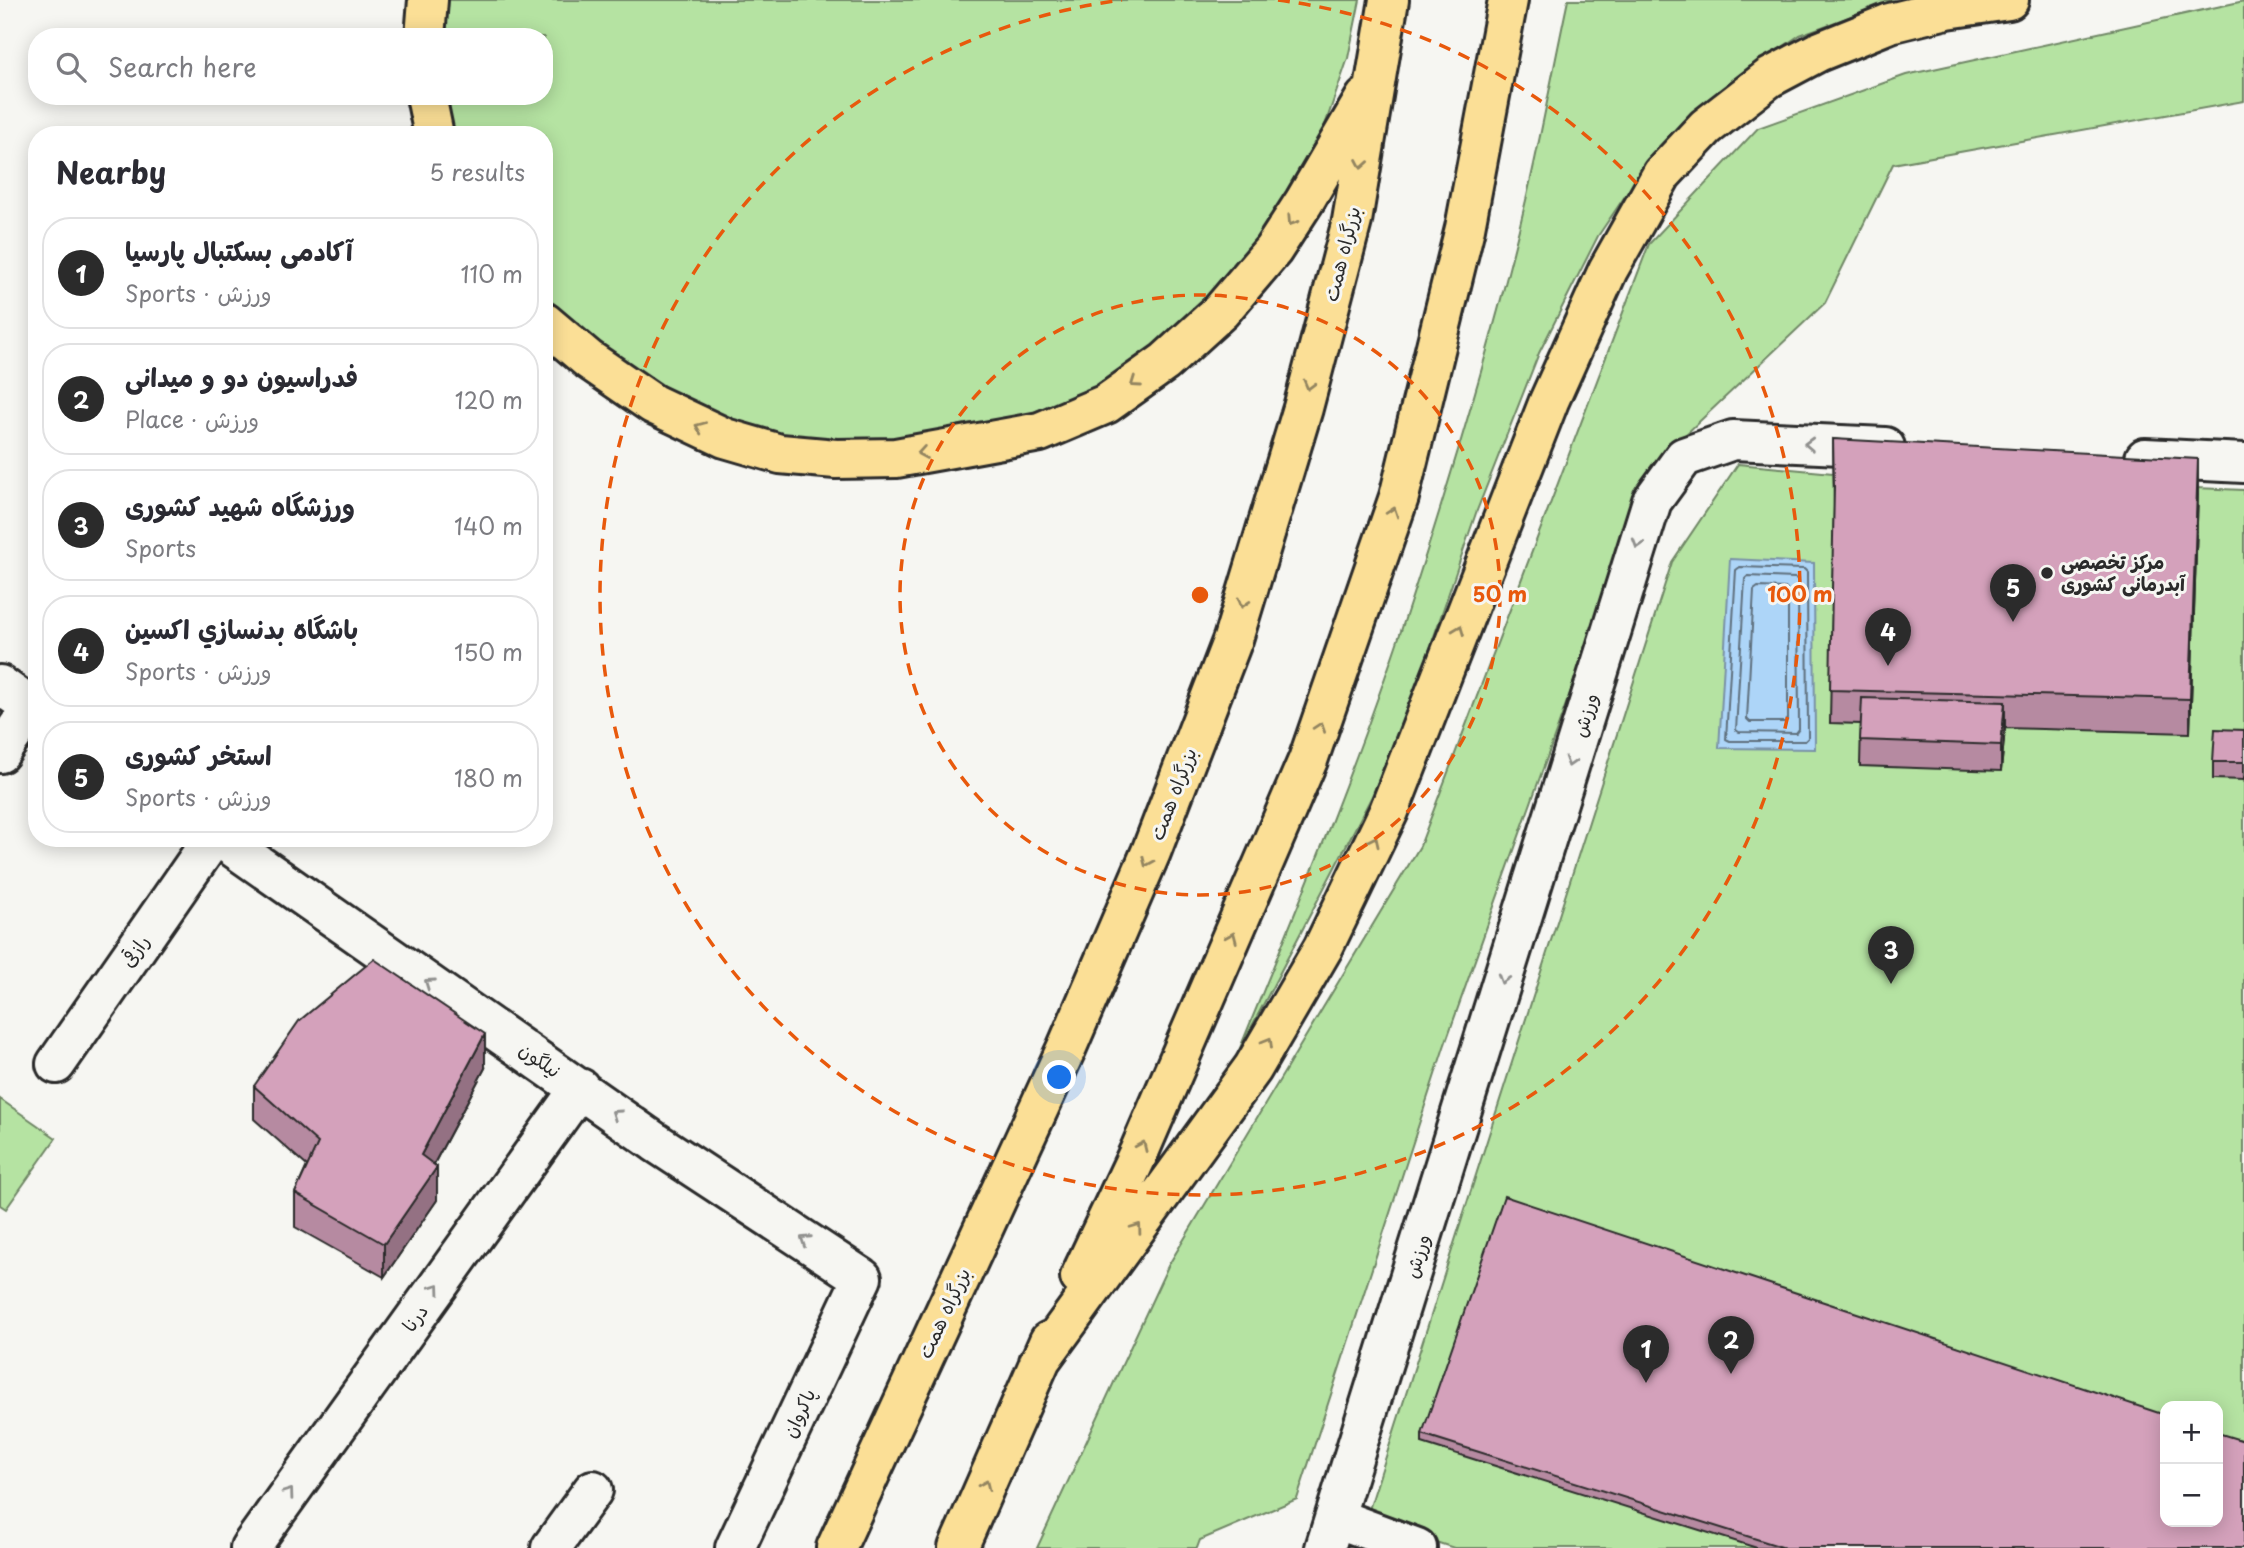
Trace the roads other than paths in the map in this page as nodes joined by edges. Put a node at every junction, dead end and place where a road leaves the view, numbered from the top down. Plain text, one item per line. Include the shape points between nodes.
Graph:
1 (428, 0) edge
2 (1389, 0) edge
3 (1508, 0) edge
4 (2009, 0) edge
5 (426, 28) edge
6 (1377, 78) junction
7 (428, 105) edge
8 (432, 126) edge
9 (553, 330) edge
10 (1912, 448) edge
11 (2106, 457) edge
12 (2244, 463) edge
13 (0, 685) edge
14 (28, 705) edge
15 (28, 717) edge
16 (0, 753) edge
17 (207, 847) edge
18 (233, 847) edge
19 (56, 1064) dead end
20 (580, 1088) junction
21 (862, 1278) joint
22 (1039, 1362) junction
23 (593, 1490) dead end
24 (1330, 1533) edge
25 (250, 1548) edge
26 (551, 1548) edge
27 (735, 1548) edge
28 (836, 1548) edge
29 (958, 1548) edge
30 (1417, 1548) edge

1 - 5 highway
2 - 6 highway, بزرگراه همت
22 -> 3 highway via 1139,1152 1322,721 1402,483 1465,228
22 -> 4 highway via 1253,1068 1324,948 1389,811 1549,401 1608,270 1662,174 1706,127 1769,78 1806,59 1890,23
6 -> 9 highway via 1273,250 1221,312 1166,362 1105,404 1040,432 896,458 836,459 780,453 725,438 653,404
6 -> 28 highway, بزرگراه همت via 1352,221 1303,408 1233,639 1151,852 1067,1047
7 - 8 highway
10 -> 24 street, ورزش via 1733,440 1684,457 1652,501
11 - 12 street
13 - 14 street
15 - 16 street
17 - 19 street, رازقی
20 -> 18 street, نیلگون
21 -> 20 street, نیلگون
25 -> 20 street, درنا
21 - 27 street, پاکروان
29 -> 22 highway
23 - 26 street
24 - 30 street

